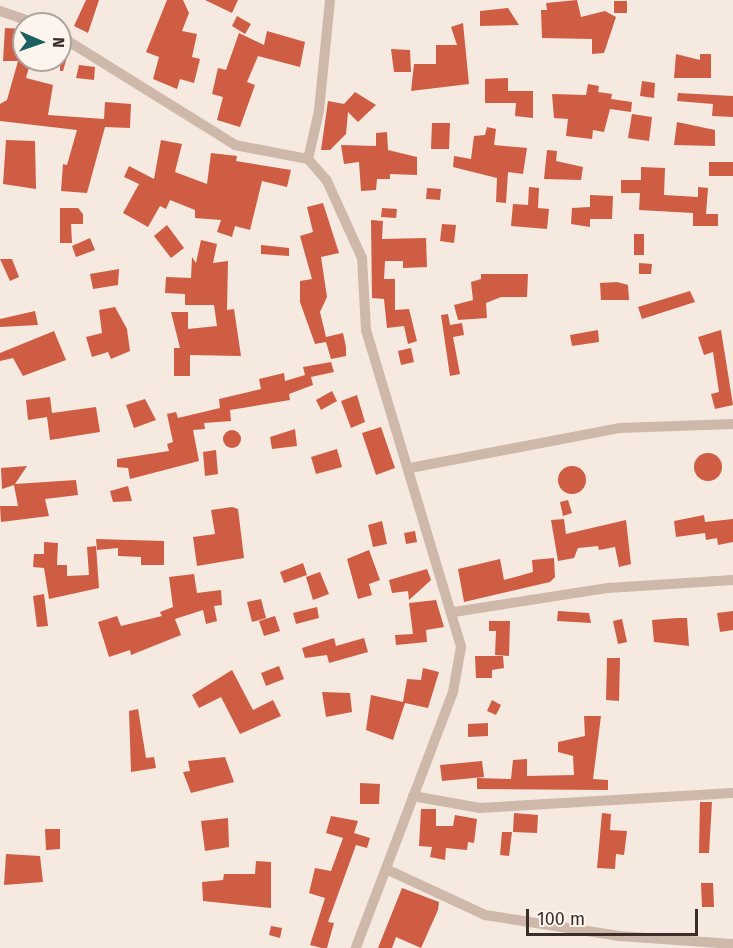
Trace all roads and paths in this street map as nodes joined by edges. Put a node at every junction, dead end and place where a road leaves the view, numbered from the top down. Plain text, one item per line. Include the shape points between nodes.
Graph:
1 (330, 0) edge
2 (72, 43) edge
3 (308, 159) junction
4 (733, 424) edge
5 (410, 468) junction
6 (733, 580) edge
7 (454, 612) junction
8 (733, 793) edge
9 (413, 796) junction
10 (386, 869) junction
11 (733, 944) edge
12 (356, 948) edge

1 - 3 street via 319,111
2 - 3 street via 236,145
3 - 5 street via 327,181 362,258 366,330
4 - 5 street via 620,428
5 - 7 street
6 - 7 street via 608,588
7 - 9 street via 461,666
8 - 9 street via 480,808
9 - 10 street
10 - 11 street via 485,915 619,936
10 - 12 street

